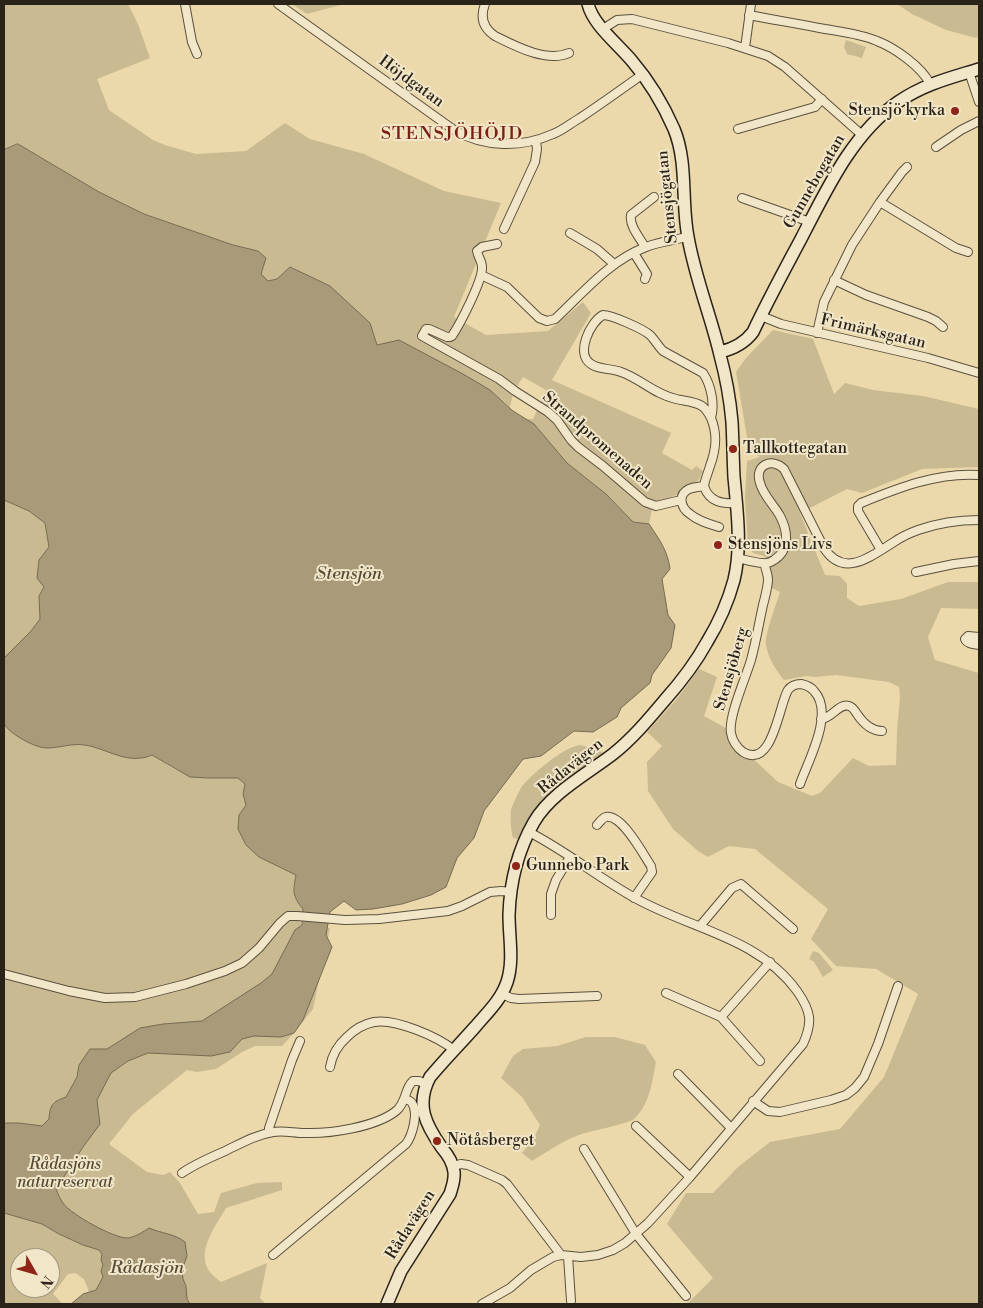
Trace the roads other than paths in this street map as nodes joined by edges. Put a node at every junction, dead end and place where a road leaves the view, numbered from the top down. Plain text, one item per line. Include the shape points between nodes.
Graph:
1 (185, 4) edge
2 (278, 4) edge
3 (485, 4) edge
4 (588, 4) edge
5 (750, 4) edge
6 (750, 15) junction
7 (604, 29) junction
8 (744, 48) junction
9 (569, 53) dead end
10 (197, 54) dead end
11 (974, 70) edge
12 (643, 74) junction
13 (930, 84) junction
14 (822, 99) junction
15 (979, 102) edge
16 (979, 121) edge
17 (738, 129) dead end
18 (862, 135) junction
19 (536, 140) junction
20 (936, 147) dead end
21 (908, 167) dead end
22 (654, 197) dead end
23 (742, 198) dead end
24 (880, 202) junction
25 (810, 222) junction
26 (504, 229) dead end
27 (570, 232) dead end
28 (688, 236) junction
29 (497, 244) dead end
30 (645, 247) junction
31 (634, 252) junction
32 (968, 252) dead end
33 (614, 264) junction
34 (481, 275) junction
35 (645, 279) dead end
36 (834, 280) junction
37 (761, 316) junction
38 (942, 327) dead end
39 (817, 333) junction
40 (720, 352) junction
41 (979, 373) edge
42 (711, 418) junction
43 (979, 475) edge
44 (704, 486) junction
45 (681, 500) junction
46 (737, 504) junction
47 (979, 520) edge
48 (719, 527) dead end
49 (881, 550) junction
50 (737, 558) junction
51 (979, 561) edge
52 (765, 564) junction
53 (916, 572) dead end
54 (979, 637) edge
55 (979, 645) edge
56 (822, 719) junction
57 (882, 732) dead end
58 (800, 784) dead end
59 (597, 825) dead end
60 (529, 832) junction
61 (570, 857) junction
62 (511, 892) junction
63 (634, 898) junction
64 (551, 915) dead end
65 (700, 926) junction
66 (793, 929) dead end
67 (770, 962) junction
68 (4, 974) edge
69 (898, 986) dead end
70 (666, 993) dead end
71 (502, 994) junction
72 (597, 996) dead end
73 (721, 1017) junction
74 (300, 1041) dead end
75 (454, 1050) junction
76 (760, 1061) dead end
77 (330, 1067) dead end
78 (678, 1074) dead end
79 (426, 1084) junction
80 (405, 1099) junction
81 (753, 1101) junction
82 (636, 1126) dead end
83 (731, 1128) junction
84 (269, 1133) junction
85 (584, 1149) dead end
86 (453, 1166) junction
87 (182, 1173) dead end
88 (690, 1176) junction
89 (636, 1234) junction
90 (273, 1255) dead end
91 (565, 1256) junction
92 (686, 1296) dead end
93 (572, 1301) dead end
94 (386, 1304) edge
95 (482, 1304) edge

1 - 10 street
2 - 19 street, Höjdgatan via 463,135 500,145
3 - 9 street via 483,21 495,36 547,56
4 - 7 street, Stensjögatan via 593,18
5 - 6 street
6 - 8 street
6 - 13 street via 879,41 911,62
7 - 8 street via 617,20 632,18
7 - 12 street, Stensjögatan
8 - 14 street via 777,61
11 - 13 street, Gunnebogatan
11 - 15 street
12 - 19 street, Höjdgatan via 555,133
12 - 28 street, Stensjögatan via 660,101 680,145
13 - 18 street, Gunnebogatan via 896,103
14 - 17 street via 815,107
14 - 18 street
16 - 20 street
18 - 25 street, Gunnebogatan
19 - 26 street via 535,162
21 - 24 street
22 - 30 street via 630,218
23 - 25 street
24 - 32 street
24 - 36 street
25 - 37 street, Gunnebogatan
27 - 33 street
28 - 30 street
28 - 40 street, Stensjögatan
29 - 34 street via 482,247 477,252
30 - 31 street
31 - 33 street
31 - 35 street via 647,274
33 - 34 street via 556,319 547,321 539,318 507,287
34 - 45 street, Strandpromenaden via 452,336 429,329 422,336 499,379 548,412 578,447 645,502 656,506
36 - 38 street via 866,295 928,316
36 - 39 street via 824,302
37 - 39 street, Frimärksgatan
37 - 40 street, Gunnebogatan via 747,340
39 - 41 street, Frimärksgatan
40 - 46 street, Rådavägen via 730,407
42 - 42 street via 714,409 712,396 702,373 663,351 650,334 607,315 598,318 585,342 585,355 590,364 622,372 659,394 703,406
42 - 44 street via 715,426 716,448
43 - 49 street via 951,476 918,483 861,503 858,511
44 - 45 street via 686,490
44 - 46 street via 708,495 717,502
45 - 48 street via 688,514
46 - 50 street, Rådavägen
47 - 49 street via 947,522 918,530
49 - 52 street via 852,564 834,560 824,548 784,469 778,464 770,464 761,469 758,477 761,488 781,517 786,542 782,553
50 - 52 street
50 - 60 street, Rådavägen via 723,610 696,662 643,726 558,796 539,815
51 - 53 street
52 - 56 street, Stensjöberg via 767,586 751,659 733,716 732,736 744,752 761,752 772,737 788,690 795,685 808,686 817,694
54 - 55 street via 964,639
56 - 57 street via 839,708 849,706 871,728
56 - 58 street, Stensjöberg
59 - 63 street via 606,817 618,820 651,866 652,872
60 - 61 street
60 - 62 street, Rådavägen via 520,852
61 - 63 street
61 - 64 street via 551,894
62 - 68 street via 490,892 448,911 379,919 288,916 242,963 186,984 135,997 105,998
62 - 71 street, Rådavägen via 510,962
63 - 65 street
65 - 66 street via 732,888 741,884
65 - 67 street
67 - 73 street
67 - 81 street via 807,1006 810,1026 803,1044
69 - 81 street via 878,1044 864,1077 855,1088 831,1100 780,1112 768,1111
70 - 73 street
71 - 72 street via 519,999
71 - 75 street, Rådavägen
73 - 76 street
74 - 84 street
75 - 77 street via 406,1026 374,1022 359,1028 342,1042
75 - 79 street, Rådavägen
78 - 83 street
79 - 80 street via 412,1081
79 - 86 street via 424,1114
80 - 84 street via 386,1118 363,1125 321,1133
80 - 90 street via 414,1107 412,1132 406,1144
81 - 83 street
82 - 88 street
83 - 88 street
84 - 87 street via 243,1142
85 - 89 street
86 - 91 street via 468,1165 507,1184
86 - 94 street, Rådavägen via 450,1194 401,1271
88 - 89 street
89 - 91 street via 613,1250 598,1255
89 - 92 street
91 - 93 street
91 - 95 street via 553,1257

